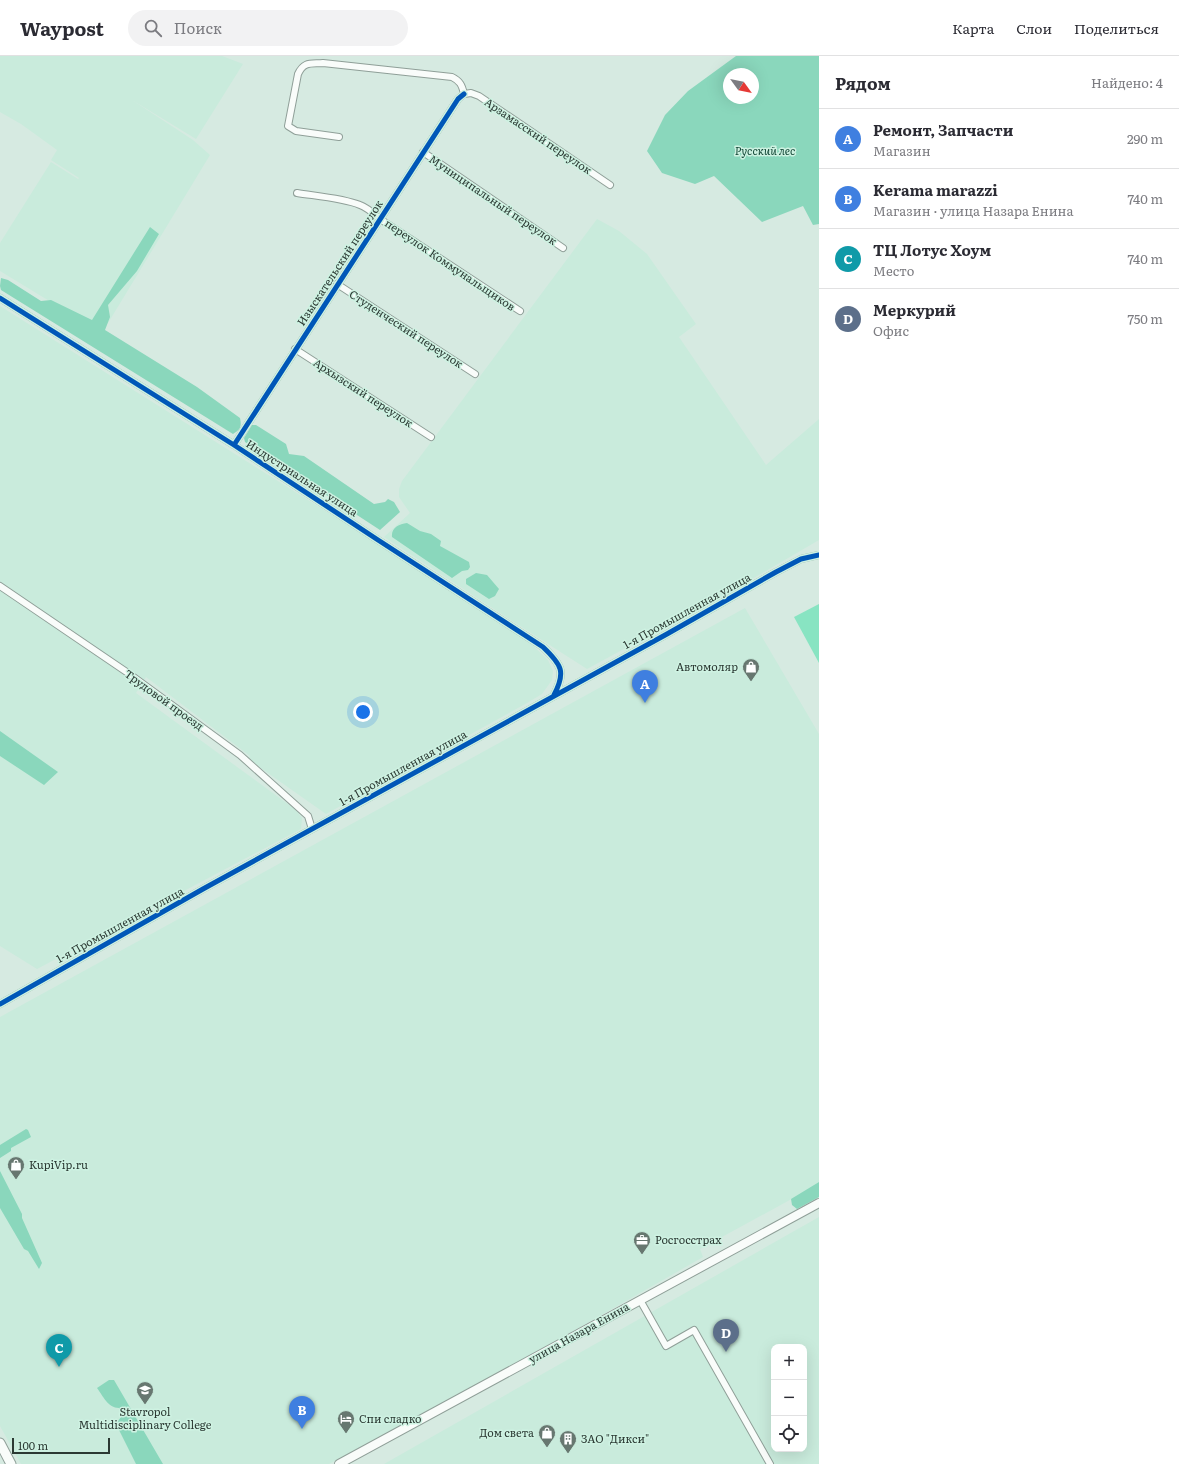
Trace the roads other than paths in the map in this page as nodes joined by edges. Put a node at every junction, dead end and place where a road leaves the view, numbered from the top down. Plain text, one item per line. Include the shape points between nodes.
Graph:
1 (464, 94) junction
2 (339, 137) dead end
3 (423, 152) junction
4 (610, 185) dead end
5 (298, 193) dead end
6 (380, 219) junction
7 (563, 248) dead end
8 (337, 284) junction
9 (0, 298) edge
10 (520, 311) dead end
11 (295, 349) junction
12 (475, 374) dead end
13 (431, 436) dead end
14 (234, 445) junction
15 (819, 555) edge
16 (0, 586) edge
17 (554, 696) junction
18 (312, 830) junction
19 (0, 1004) edge
20 (819, 1202) edge
21 (640, 1300) junction
22 (0, 1443) edge
23 (11, 1464) edge
24 (339, 1464) edge
25 (770, 1464) edge

1 - 2 street via 460,82 452,77 323,63 306,64 298,74 288,126 296,131
1 - 3 street, Изыскательский переулок via 458,99
1 - 4 street, Арзамасский переулок via 479,96
3 - 6 street, Изыскательский переулок
3 - 7 street, Муниципальный переулок
5 - 6 street, переулок Коммунальщиков via 359,204
6 - 8 street, Изыскательский переулок
6 - 10 street, переулок Коммунальщиков
8 - 11 street, Изыскательский переулок
8 - 12 street, Студенческий переулок
9 - 14 street, Индустриальная улица
11 - 13 street, Архызский переулок
11 - 14 street, Изыскательский переулок
14 - 17 street, Индустриальная улица via 544,647 556,659 561,671 561,682
15 - 17 street, 1-я Промышленная улица via 801,559 776,572
16 - 18 street, Трудовой проезд via 128,673 240,755 308,816
17 - 18 street, 1-я Промышленная улица
18 - 19 street, 1-я Промышленная улица
20 - 21 main road, улица Назара Енина
21 - 24 main road, улица Назара Енина
21 - 25 street via 666,1346 694,1330
22 - 23 main road

